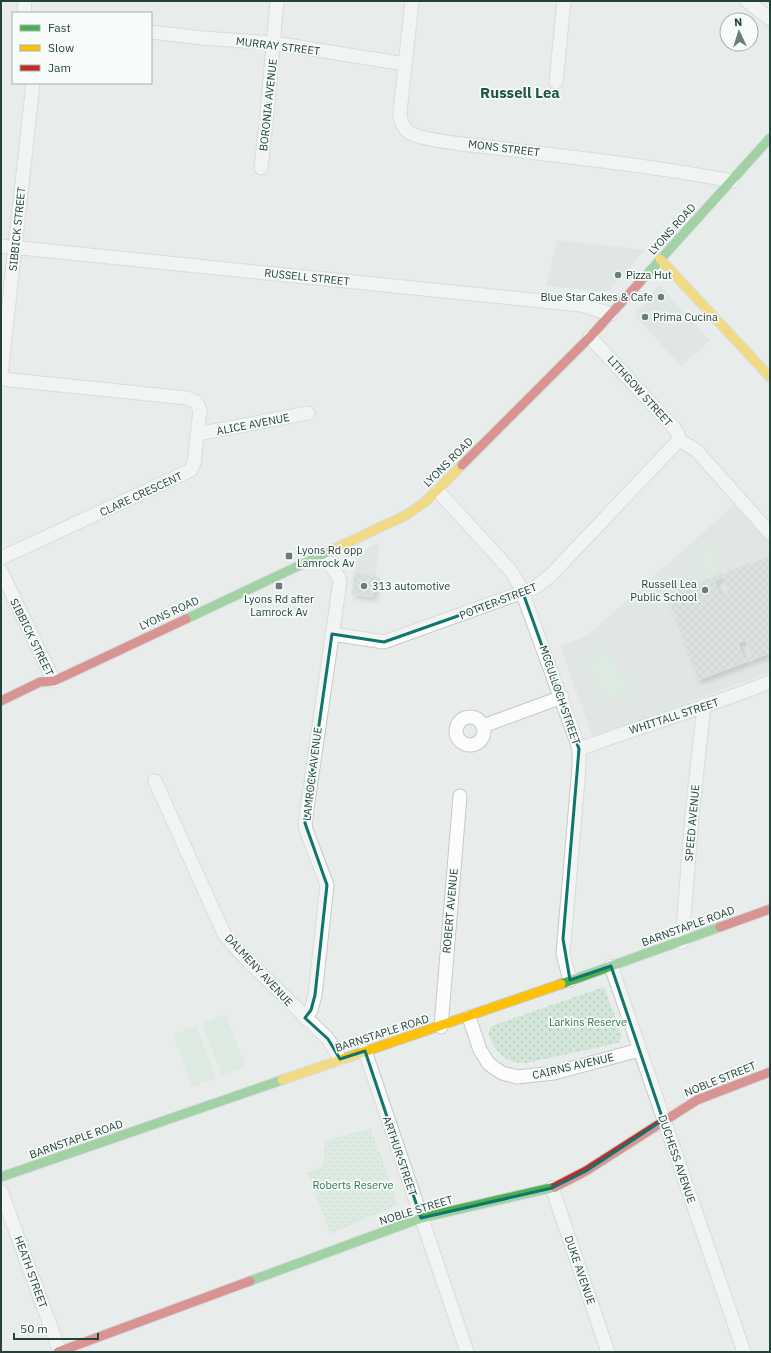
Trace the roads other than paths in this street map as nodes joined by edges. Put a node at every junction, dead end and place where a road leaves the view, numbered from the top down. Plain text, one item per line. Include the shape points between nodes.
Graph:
1 (24, 1) edge
2 (276, 1) edge
3 (412, 1) edge
4 (564, 1) edge
5 (747, 1) edge
6 (25, 12) edge
7 (770, 19) edge
8 (152, 32) edge
9 (274, 43) junction
10 (405, 64) junction
11 (556, 82) dead end
12 (33, 84) edge
13 (770, 138) edge
14 (261, 168) dead end
15 (732, 181) junction
16 (1, 246) edge
17 (16, 247) junction
18 (660, 260) junction
19 (611, 314) junction
20 (590, 337) junction
21 (1, 375) edge
22 (770, 377) edge
23 (1, 379) edge
24 (308, 413) dead end
25 (197, 434) junction
26 (679, 440) junction
27 (438, 491) junction
28 (770, 533) edge
29 (322, 553) junction
30 (1, 558) edge
31 (1, 571) edge
32 (523, 593) junction
33 (332, 634) junction
34 (54, 681) junction
35 (770, 682) edge
36 (45, 692) dead end
37 (562, 697) junction
38 (1, 701) edge
39 (704, 705) junction
40 (483, 726) dead end
41 (578, 749) junction
42 (155, 781) dead end
43 (460, 796) dead end
44 (770, 909) edge
45 (682, 942) junction
46 (611, 966) junction
47 (570, 980) junction
48 (469, 1017) junction
49 (304, 1018) junction
50 (440, 1027) junction
51 (639, 1050) junction
52 (365, 1051) junction
53 (340, 1059) junction
54 (770, 1073) edge
55 (663, 1120) junction
56 (1, 1178) edge
57 (552, 1188) junction
58 (1, 1191) edge
59 (421, 1218) junction
60 (60, 1352) edge
61 (467, 1352) edge
62 (608, 1352) edge
63 (744, 1352) edge

1 - 6 street
2 - 9 street, BORONIA AVENUE
3 - 10 street, MONS STREET
4 - 11 street
5 - 7 street
8 - 9 street, MURRAY STREET
9 - 10 street, MURRAY STREET
9 - 14 street, BORONIA AVENUE
10 - 15 street, MONS STREET via 400,118 410,133 421,137 648,167
12 - 17 street, SIBBICK STREET
13 - 15 street, LYONS ROAD
15 - 18 street, LYONS ROAD
16 - 17 street, RUSSELL STREET
17 - 19 street, RUSSELL STREET via 581,305
17 - 21 street, SIBBICK STREET
18 - 19 street, LYONS ROAD
18 - 22 street
19 - 20 street, LYONS ROAD
20 - 26 street, LITHGOW STREET via 675,429
20 - 27 street, LYONS ROAD
23 - 25 street, CLARE CRESCENT via 187,398 196,402 200,410
24 - 25 street, ALICE AVENUE
25 - 30 street, CLARE CRESCENT via 191,470
26 - 28 street via 696,450
26 - 32 street, POTTER STREET via 543,583
27 - 29 street, LYONS ROAD via 406,515
27 - 32 street, MCCULLOCH STREET via 511,571
29 - 33 street, LAMROCK AVENUE via 340,581
29 - 34 street, LYONS ROAD
31 - 34 street, SIBBICK STREET
32 - 33 street, POTTER STREET via 384,642
32 - 37 street, MCCULLOCH STREET
33 - 49 street, LAMROCK AVENUE via 305,823 327,885 315,996 312,1010
34 - 36 street, LYONS ROAD
34 - 38 street, LYONS ROAD via 40,682
35 - 39 street, WHITTALL STREET
37 - 40 street
37 - 41 street, MCCULLOCH STREET
39 - 41 street, WHITTALL STREET
39 - 45 street, SPEED AVENUE
41 - 47 street, MCCULLOCH STREET via 579,767 563,947
42 - 49 street, DALMENY AVENUE via 225,936
43 - 50 street, ROBERT AVENUE
44 - 45 street, BARNSTAPLE ROAD
45 - 46 street, BARNSTAPLE ROAD
46 - 47 street, BARNSTAPLE ROAD
46 - 51 street, DUCHESS AVENUE
47 - 48 street, BARNSTAPLE ROAD
48 - 50 street, BARNSTAPLE ROAD
48 - 51 street, CAIRNS AVENUE via 480,1050 489,1064 502,1073 517,1077 554,1073
49 - 53 street, DALMENY AVENUE via 328,1039
50 - 52 street, BARNSTAPLE ROAD
51 - 55 street, DUCHESS AVENUE
52 - 53 street, BARNSTAPLE ROAD
52 - 59 street, ARTHUR STREET
53 - 56 street, BARNSTAPLE ROAD
54 - 55 street, NOBLE STREET via 697,1100
55 - 57 street, NOBLE STREET via 586,1171
55 - 63 street, DUCHESS AVENUE
57 - 59 street, NOBLE STREET
57 - 62 street, DUKE AVENUE
58 - 60 street, HEATH STREET
59 - 60 street, NOBLE STREET
59 - 61 street, ARTHUR STREET

